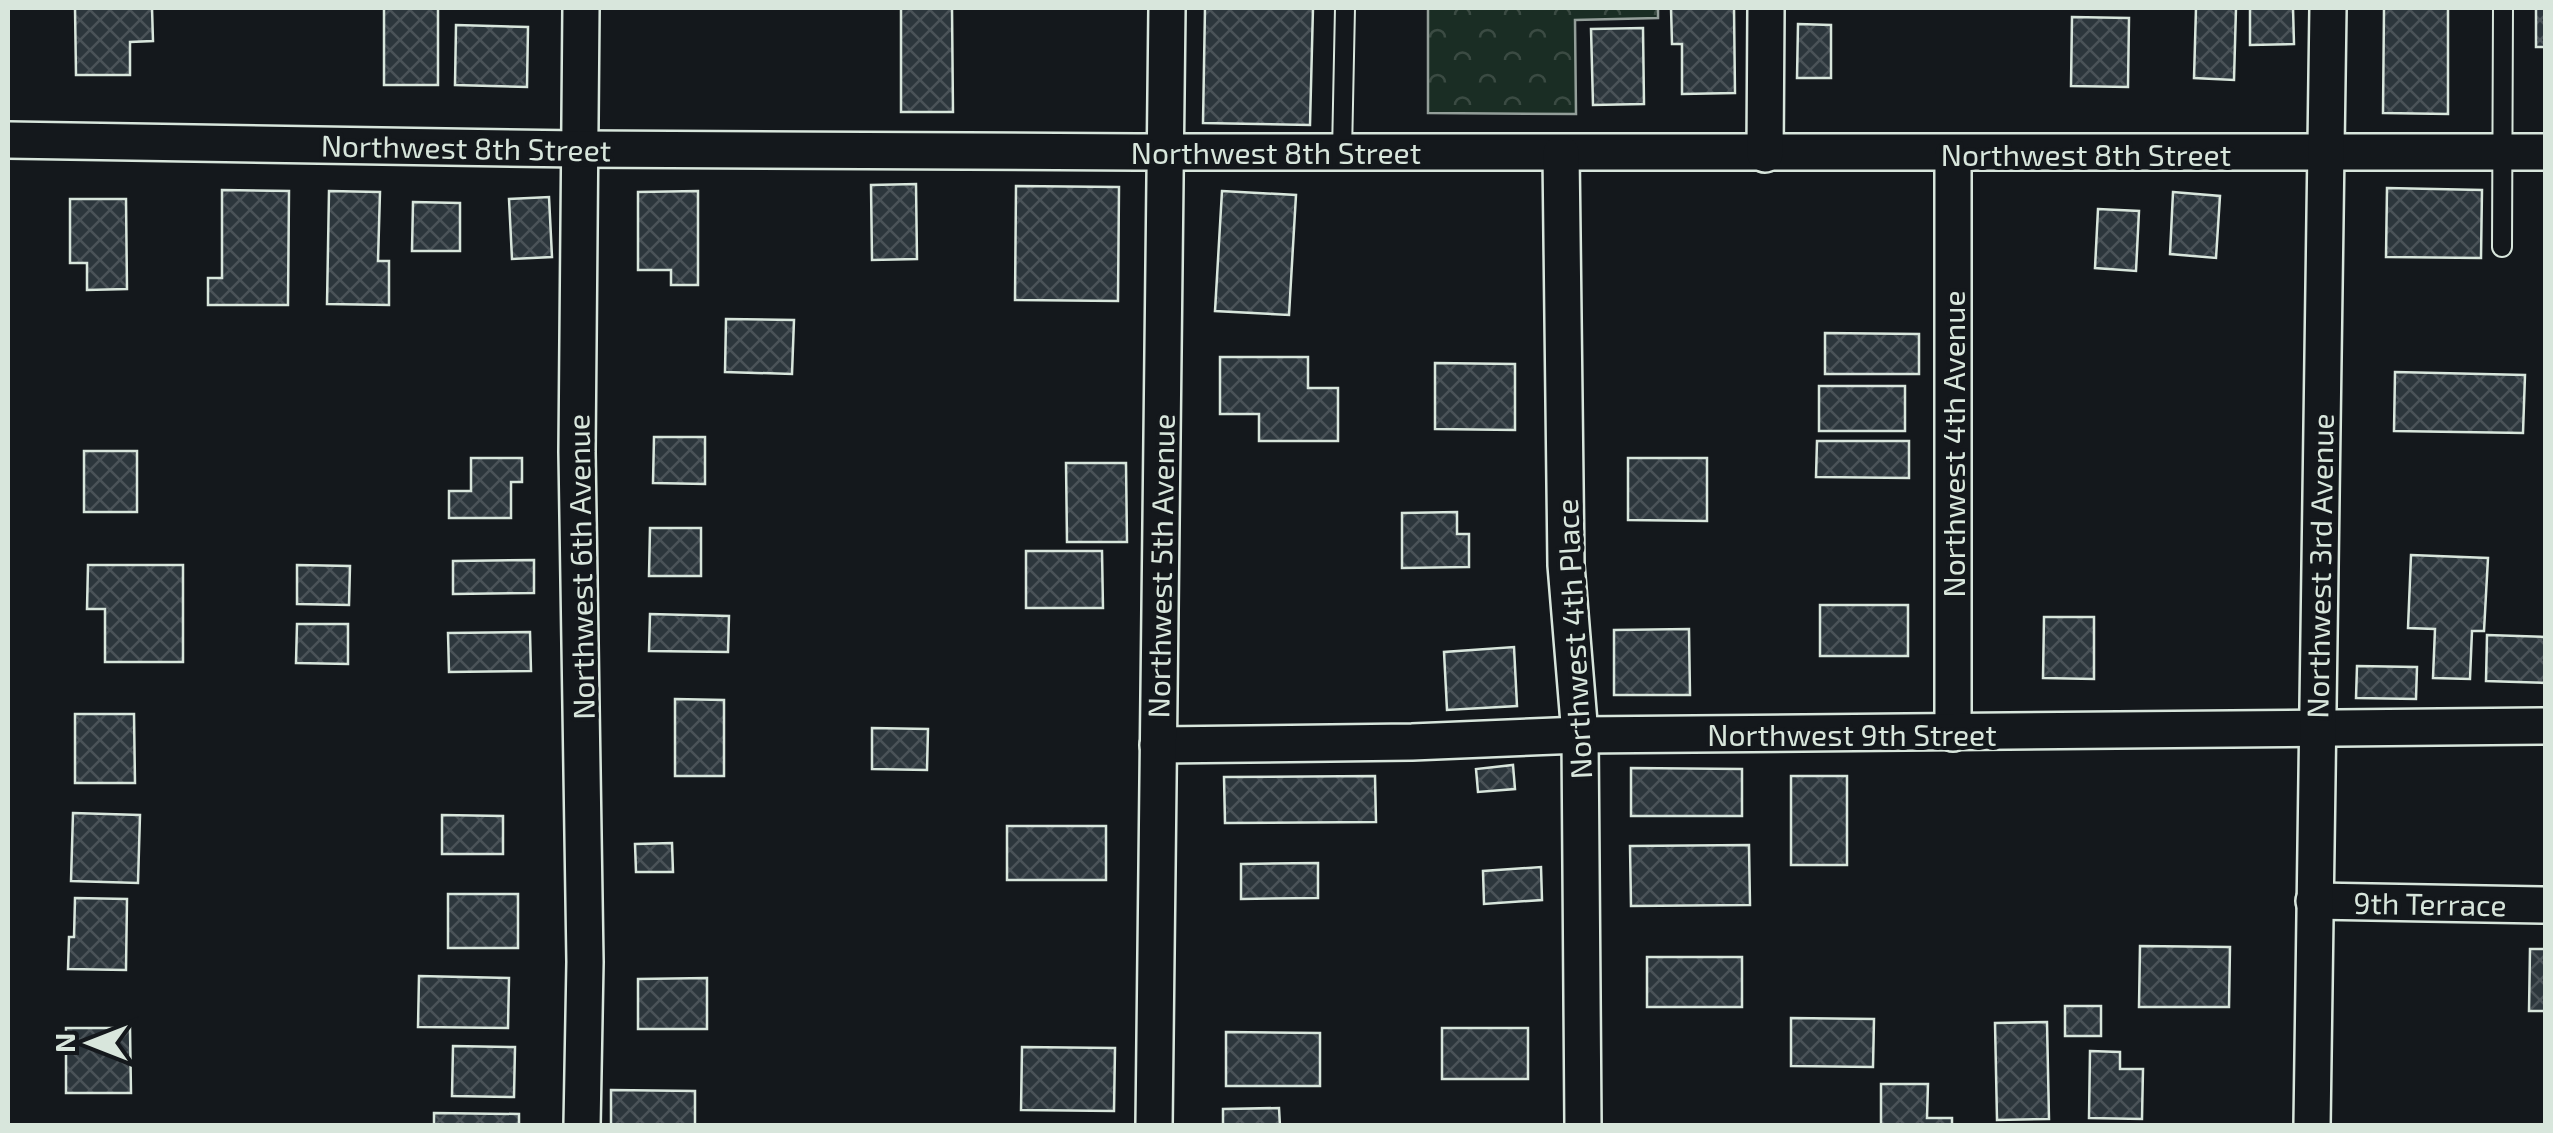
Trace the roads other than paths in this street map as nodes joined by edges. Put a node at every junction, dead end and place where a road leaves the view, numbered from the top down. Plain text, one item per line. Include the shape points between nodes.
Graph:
1 (580, 8) edge
2 (1167, 8) edge
3 (1345, 8) edge
4 (1766, 8) edge
5 (2328, 8) edge
6 (2503, 8) edge
7 (8, 140) edge
8 (578, 149) junction
9 (1166, 152) junction
10 (1342, 152) junction
11 (2546, 152) edge
12 (1561, 153) junction
13 (2503, 153) junction
14 (1765, 154) junction
15 (1954, 154) junction
16 (2326, 154) junction
17 (2502, 247) dead end
18 (2546, 726) edge
19 (2317, 730) junction
20 (1953, 733) junction
21 (1580, 735) junction
22 (1158, 744) junction
23 (2314, 901) junction
24 (2546, 905) edge
25 (582, 1126) edge
26 (1154, 1126) edge
27 (1583, 1126) edge
28 (2312, 1126) edge

1 - 8 street, Northwest 6th Avenue
2 - 9 street, Northwest 5th Avenue
3 - 10 lane
4 - 14 street
5 - 16 street, Northwest 3rd Avenue
6 - 13 lane
7 - 8 street, Northwest 8th Street
8 - 9 street, Northwest 8th Street
8 - 25 street, Northwest 6th Avenue
9 - 10 street, Northwest 8th Street
9 - 22 street, Northwest 5th Avenue
10 - 12 street, Northwest 8th Street
11 - 13 street, Northwest 8th Street
12 - 14 street, Northwest 8th Street
12 - 21 street, Northwest 4th Place via 1566,564
13 - 16 street, Northwest 8th Street
13 - 17 lane
14 - 15 street, Northwest 8th Street
15 - 16 street, Northwest 8th Street
15 - 20 street, Northwest 4th Avenue
16 - 19 street, Northwest 3rd Avenue
18 - 19 street, Northwest 9th Street
19 - 20 street, Northwest 9th Street
19 - 23 street, Northwest 3rd Avenue
20 - 21 street, Northwest 9th Street
21 - 22 street, Northwest 9th Street
21 - 27 street, Northwest 4th Place
22 - 26 street, Northwest 5th Avenue
23 - 24 street, 9th Terrace
23 - 28 street, Northwest 3rd Avenue

